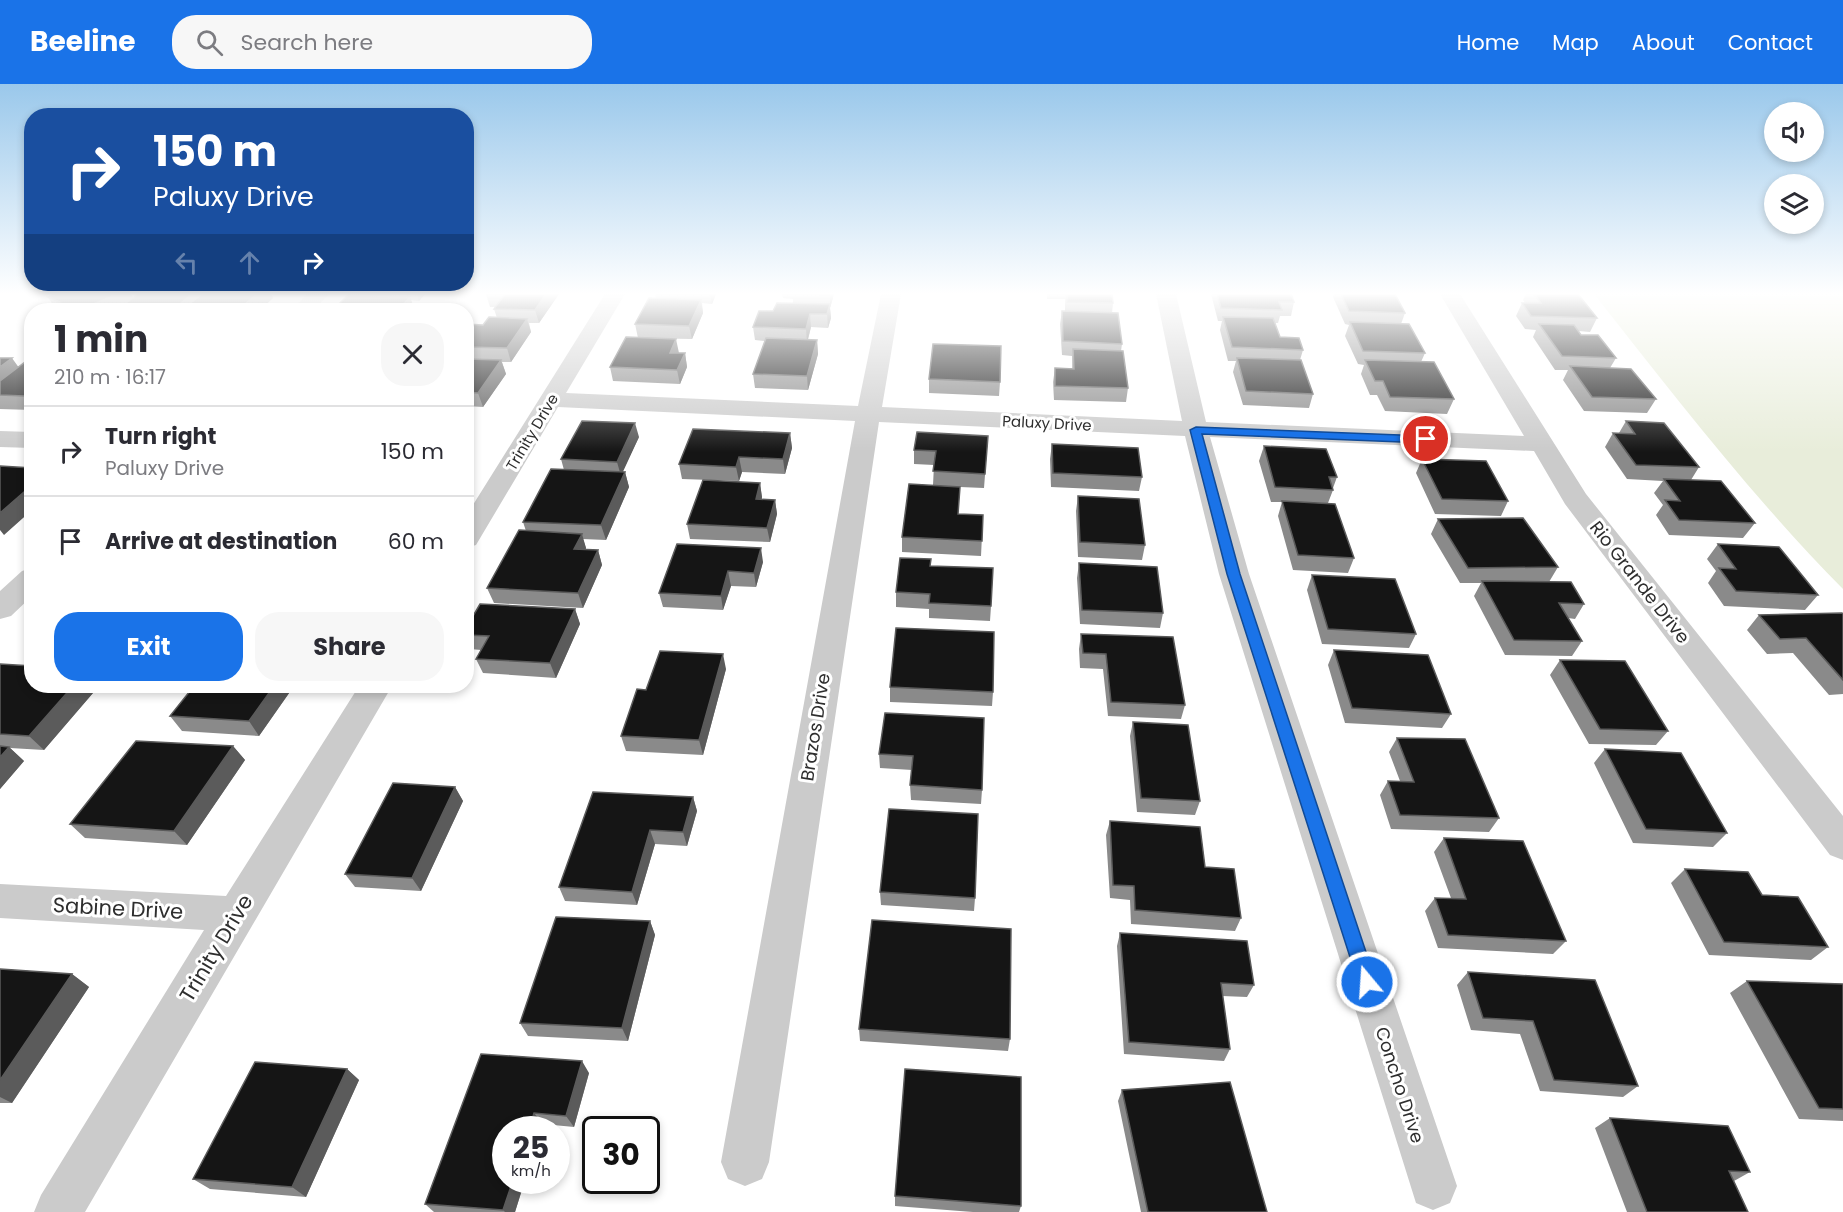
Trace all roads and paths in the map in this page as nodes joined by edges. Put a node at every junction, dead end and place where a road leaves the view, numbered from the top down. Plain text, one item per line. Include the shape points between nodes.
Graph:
1 (584, 347) edge
2 (881, 347) edge
3 (1178, 347) edge
4 (1483, 347) edge
5 (552, 400) junction
6 (868, 415) junction
7 (1196, 430) junction
8 (0, 439) edge
9 (24, 440) edge
10 (1542, 444) junction
11 (474, 526) edge
12 (24, 586) edge
13 (0, 609) edge
14 (372, 693) edge
15 (1843, 844) edge
16 (0, 901) edge
17 (236, 914) junction
18 (745, 1162) dead end
19 (1433, 1186) dead end
20 (58, 1212) edge

1 - 5 street, Trinity Drive
2 - 6 street, Brazos Drive
3 - 7 street, Concho Drive
4 - 10 street, Rio Grande Drive
5 - 6 street, Paluxy Drive
5 - 11 street, Trinity Drive
6 - 7 street, Paluxy Drive
6 - 18 street, Brazos Drive
7 - 10 street, Paluxy Drive
7 - 19 street, Concho Drive via 1234,574
8 - 9 street
10 - 15 street, Rio Grande Drive via 1575,498
12 - 13 street
14 - 17 street, Trinity Drive
16 - 17 street, Sabine Drive
17 - 20 street, Trinity Drive

